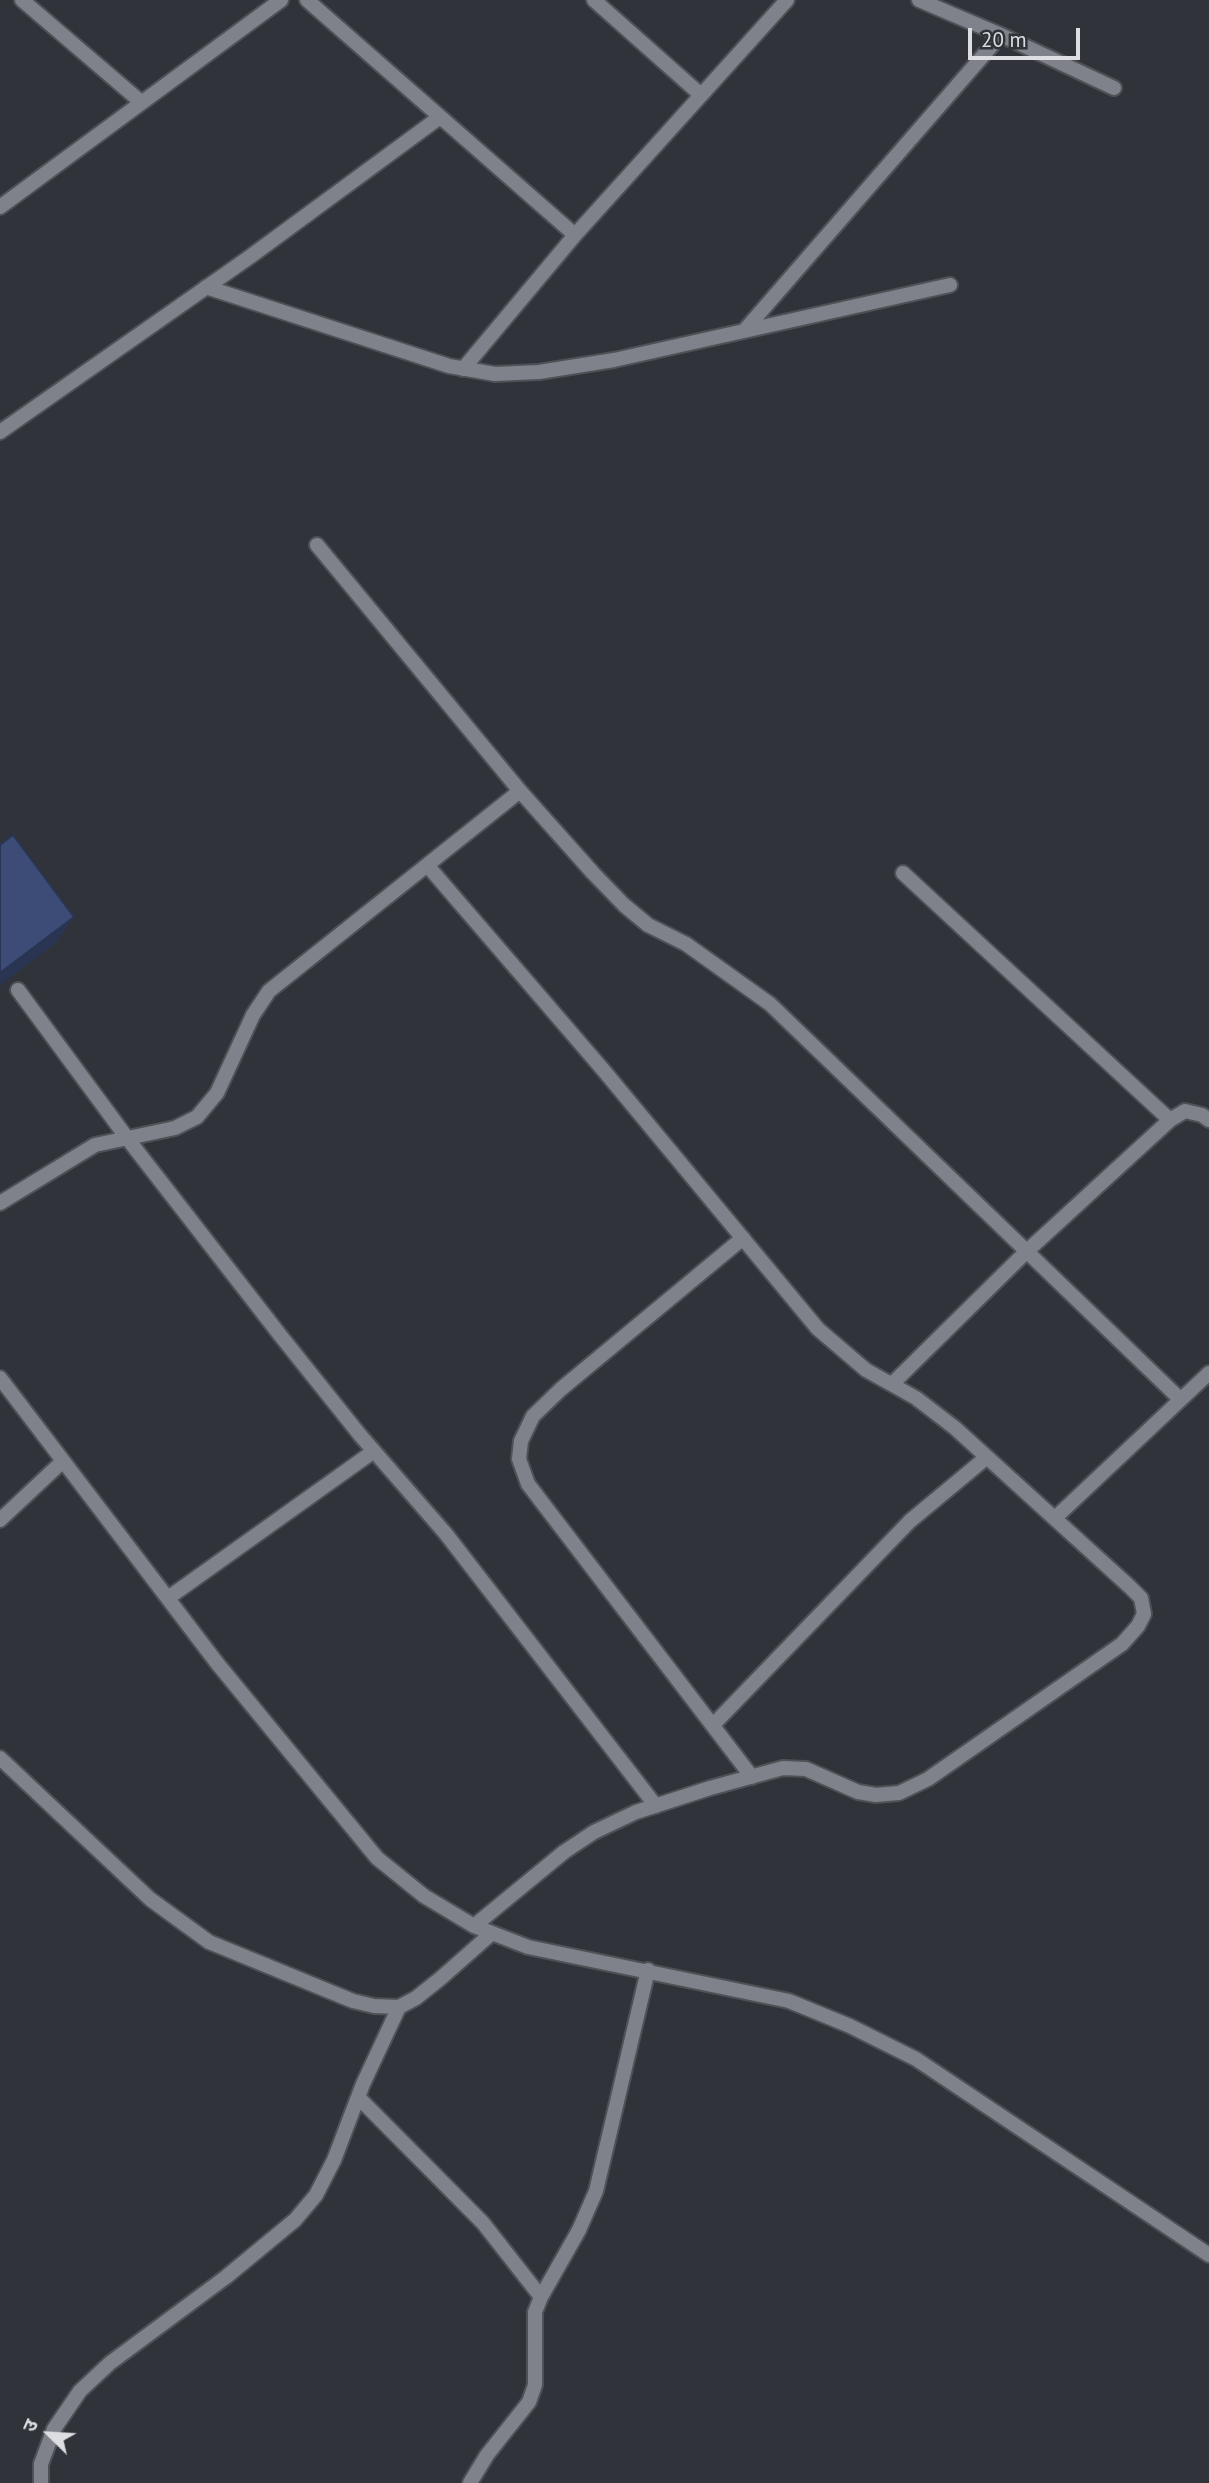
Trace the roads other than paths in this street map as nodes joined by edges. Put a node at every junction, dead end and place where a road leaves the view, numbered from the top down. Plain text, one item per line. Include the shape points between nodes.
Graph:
1 (22, 0) edge
2 (281, 0) edge
3 (307, 0) edge
4 (594, 0) edge
5 (787, 0) edge
6 (919, 0) edge
7 (1002, 35) junction
8 (1114, 89) dead end
9 (701, 95) junction
10 (141, 102) junction
11 (440, 117) junction
12 (0, 207) edge
13 (575, 235) junction
14 (950, 285) dead end
15 (206, 287) junction
16 (744, 331) junction
17 (463, 369) junction
18 (0, 432) edge
19 (317, 545) dead end
20 (520, 791) junction
21 (428, 865) junction
22 (903, 873) dead end
23 (18, 990) edge
24 (1170, 1120) junction
25 (1209, 1120) edge
26 (127, 1138) junction
27 (0, 1203) edge
28 (743, 1238) junction
29 (1026, 1252) junction
30 (1209, 1373) edge
31 (0, 1378) edge
32 (892, 1384) junction
33 (1180, 1399) junction
34 (374, 1451) junction
35 (987, 1457) junction
36 (63, 1461) junction
37 (1055, 1518) junction
38 (0, 1520) edge
39 (168, 1598) junction
40 (713, 1725) junction
41 (0, 1758) edge
42 (752, 1777) junction
43 (656, 1806) junction
44 (474, 1926) junction
45 (492, 1933) junction
46 (648, 1970) junction
47 (400, 2007) junction
48 (358, 2097) junction
49 (1209, 2255) edge
50 (541, 2297) junction
51 (41, 2483) edge
52 (470, 2483) edge

1 - 10 street
2 - 10 street
3 - 11 street
4 - 9 street
5 - 9 street
6 - 7 street
7 - 8 street
7 - 16 street
9 - 13 street
10 - 12 street
11 - 13 street
11 - 15 street
13 - 17 street
14 - 16 street
15 - 17 street
15 - 18 street
16 - 17 street via 539,372 495,374
19 - 20 street
20 - 21 street
20 - 29 street via 624,905 770,1004
21 - 26 street via 269,991 217,1093 197,1117 175,1128
21 - 28 street
22 - 24 street
23 - 26 street
24 - 25 street via 1185,1111
24 - 29 street
26 - 27 street via 95,1145
26 - 34 street
28 - 32 street via 818,1329 866,1370
28 - 40 street via 561,1388 533,1416 521,1441 519,1459 528,1484
29 - 32 street
29 - 33 street
30 - 33 street
31 - 36 street
32 - 35 street via 916,1398
33 - 37 street
34 - 39 street
34 - 43 street via 446,1534
35 - 37 street
35 - 40 street via 911,1521
36 - 38 street
36 - 39 street
37 - 42 street via 1141,1598 1144,1614 1122,1644 928,1779 899,1793 859,1792 806,1769 783,1768
39 - 44 street via 377,1858 424,1896
40 - 42 street
41 - 47 street via 150,1899 209,1941 353,2001
42 - 43 street
43 - 44 street via 594,1832
44 - 45 street
45 - 46 street via 528,1947
45 - 47 street
46 - 49 street via 789,2001 916,2059
46 - 50 street via 596,2191
47 - 48 street
48 - 50 street via 483,2223
48 - 51 street via 334,2160 309,2203 226,2277 110,2363 80,2391 54,2429 41,2464
50 - 52 street via 535,2312 535,2385 529,2402

